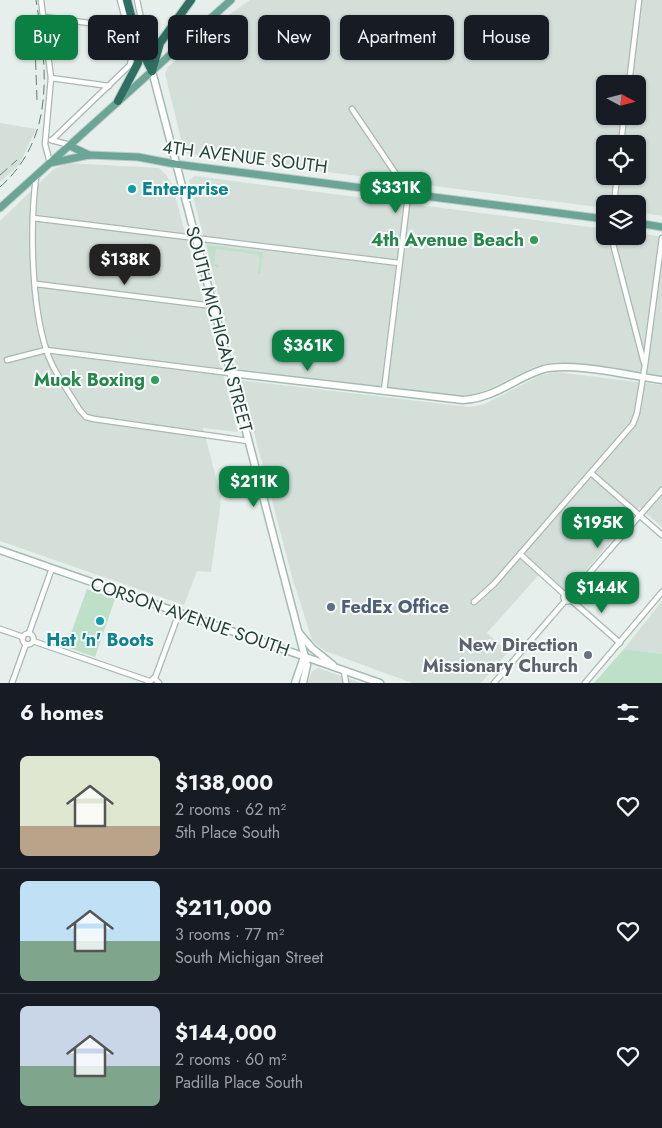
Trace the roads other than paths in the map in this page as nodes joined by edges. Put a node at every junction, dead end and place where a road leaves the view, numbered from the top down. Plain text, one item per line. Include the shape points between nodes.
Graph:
1 (41, 0) edge
2 (120, 0) edge
3 (127, 0) edge
4 (137, 0) edge
5 (191, 0) edge
6 (230, 0) edge
7 (639, 0) edge
8 (44, 15) edge
9 (124, 15) edge
10 (131, 15) edge
11 (49, 60) edge
12 (132, 60) edge
13 (138, 60) edge
14 (146, 60) edge
15 (152, 71) junction
16 (629, 75) edge
17 (51, 78) junction
18 (109, 86) junction
19 (118, 101) junction
20 (352, 108) dead end
21 (45, 137) junction
22 (52, 140) junction
23 (70, 146) junction
24 (89, 155) junction
25 (50, 163) junction
26 (175, 164) junction
27 (36, 175) junction
28 (404, 192) junction
29 (0, 208) edge
30 (33, 218) junction
31 (596, 218) edge
32 (646, 225) edge
33 (662, 226) edge
34 (195, 238) junction
35 (662, 238) edge
36 (612, 245) edge
37 (399, 264) junction
38 (36, 284) junction
39 (213, 306) junction
40 (46, 350) junction
41 (7, 360) dead end
42 (645, 365) junction
43 (230, 373) junction
44 (643, 378) junction
45 (662, 380) edge
46 (384, 391) junction
47 (248, 441) junction
48 (591, 473) junction
49 (662, 490) edge
50 (639, 515) junction
51 (662, 535) edge
52 (0, 550) edge
53 (520, 554) junction
54 (52, 568) junction
55 (662, 592) edge
56 (564, 594) junction
57 (571, 594) junction
58 (571, 600) junction
59 (565, 601) junction
60 (474, 602) dead end
61 (179, 613) junction
62 (0, 629) edge
63 (298, 632) junction
64 (29, 634) junction
65 (23, 637) junction
66 (33, 641) junction
67 (620, 643) junction
68 (26, 644) junction
69 (304, 657) junction
70 (341, 670) junction
71 (157, 681) edge
72 (149, 682) edge
73 (12, 683) edge
74 (294, 683) edge
75 (303, 683) edge
76 (346, 683) edge
77 (380, 683) edge
78 (494, 683) edge
79 (585, 683) edge

1 - 8 street
2 - 9 street
3 - 10 highway
4 - 15 street, SOUTH MICHIGAN STREET
5 - 15 highway via 160,43
6 - 15 main road
7 - 16 street
11 - 17 street
12 - 18 street
13 - 19 highway
14 - 15 highway
15 - 19 main road
15 - 26 street, SOUTH MICHIGAN STREET
17 - 18 street
17 - 21 street
18 - 22 street
19 - 23 main road
20 - 28 street
21 - 22 street, 4TH AVENUE SOUTH
21 - 25 street
22 - 23 street, 4TH AVENUE SOUTH
23 - 24 main road, 4TH AVENUE SOUTH
23 - 25 main road
24 - 25 main road, 4TH AVENUE SOUTH
24 - 26 main road, 4TH AVENUE SOUTH via 138,157
25 - 27 main road
26 - 28 main road, 4TH AVENUE SOUTH
26 - 34 street, SOUTH MICHIGAN STREET
27 - 29 main road
27 - 30 street
28 - 31 main road, 4TH AVENUE SOUTH
28 - 37 street via 406,204
30 - 34 street
30 - 38 street
32 - 33 main road
34 - 37 street
34 - 39 street, SOUTH MICHIGAN STREET
35 - 42 street
36 - 42 street
37 - 46 street
38 - 39 street
38 - 40 street
39 - 43 street, SOUTH MICHIGAN STREET
40 - 41 street
40 - 43 street
40 - 47 street via 86,417
42 - 44 street
43 - 46 street
43 - 47 street, SOUTH MICHIGAN STREET
44 - 45 street
44 - 46 street via 559,367 533,373 496,393 474,400
44 - 48 street via 633,424
47 - 63 street, SOUTH MICHIGAN STREET
48 - 50 street
48 - 53 street
49 - 50 street
50 - 51 street
50 - 57 street
52 - 54 street, CORSON AVENUE SOUTH
53 - 56 street
53 - 60 street
54 - 61 street, CORSON AVENUE SOUTH
54 - 64 street
55 - 67 street
56 - 57 street
56 - 59 street
57 - 58 street
58 - 59 street
58 - 67 street
59 - 78 street
61 - 69 street, CORSON AVENUE SOUTH
61 - 71 street
62 - 65 street
63 - 69 street, SOUTH MICHIGAN STREET
63 - 70 street via 312,648
64 - 65 street
64 - 66 street
65 - 68 street
66 - 68 street
66 - 72 street
67 - 79 street
68 - 73 street
69 - 70 street, CORSON AVENUE SOUTH
69 - 74 street
69 - 75 street, SOUTH MICHIGAN STREET via 307,665
70 - 76 street
70 - 77 street, CORSON AVENUE SOUTH
71 - 72 street

